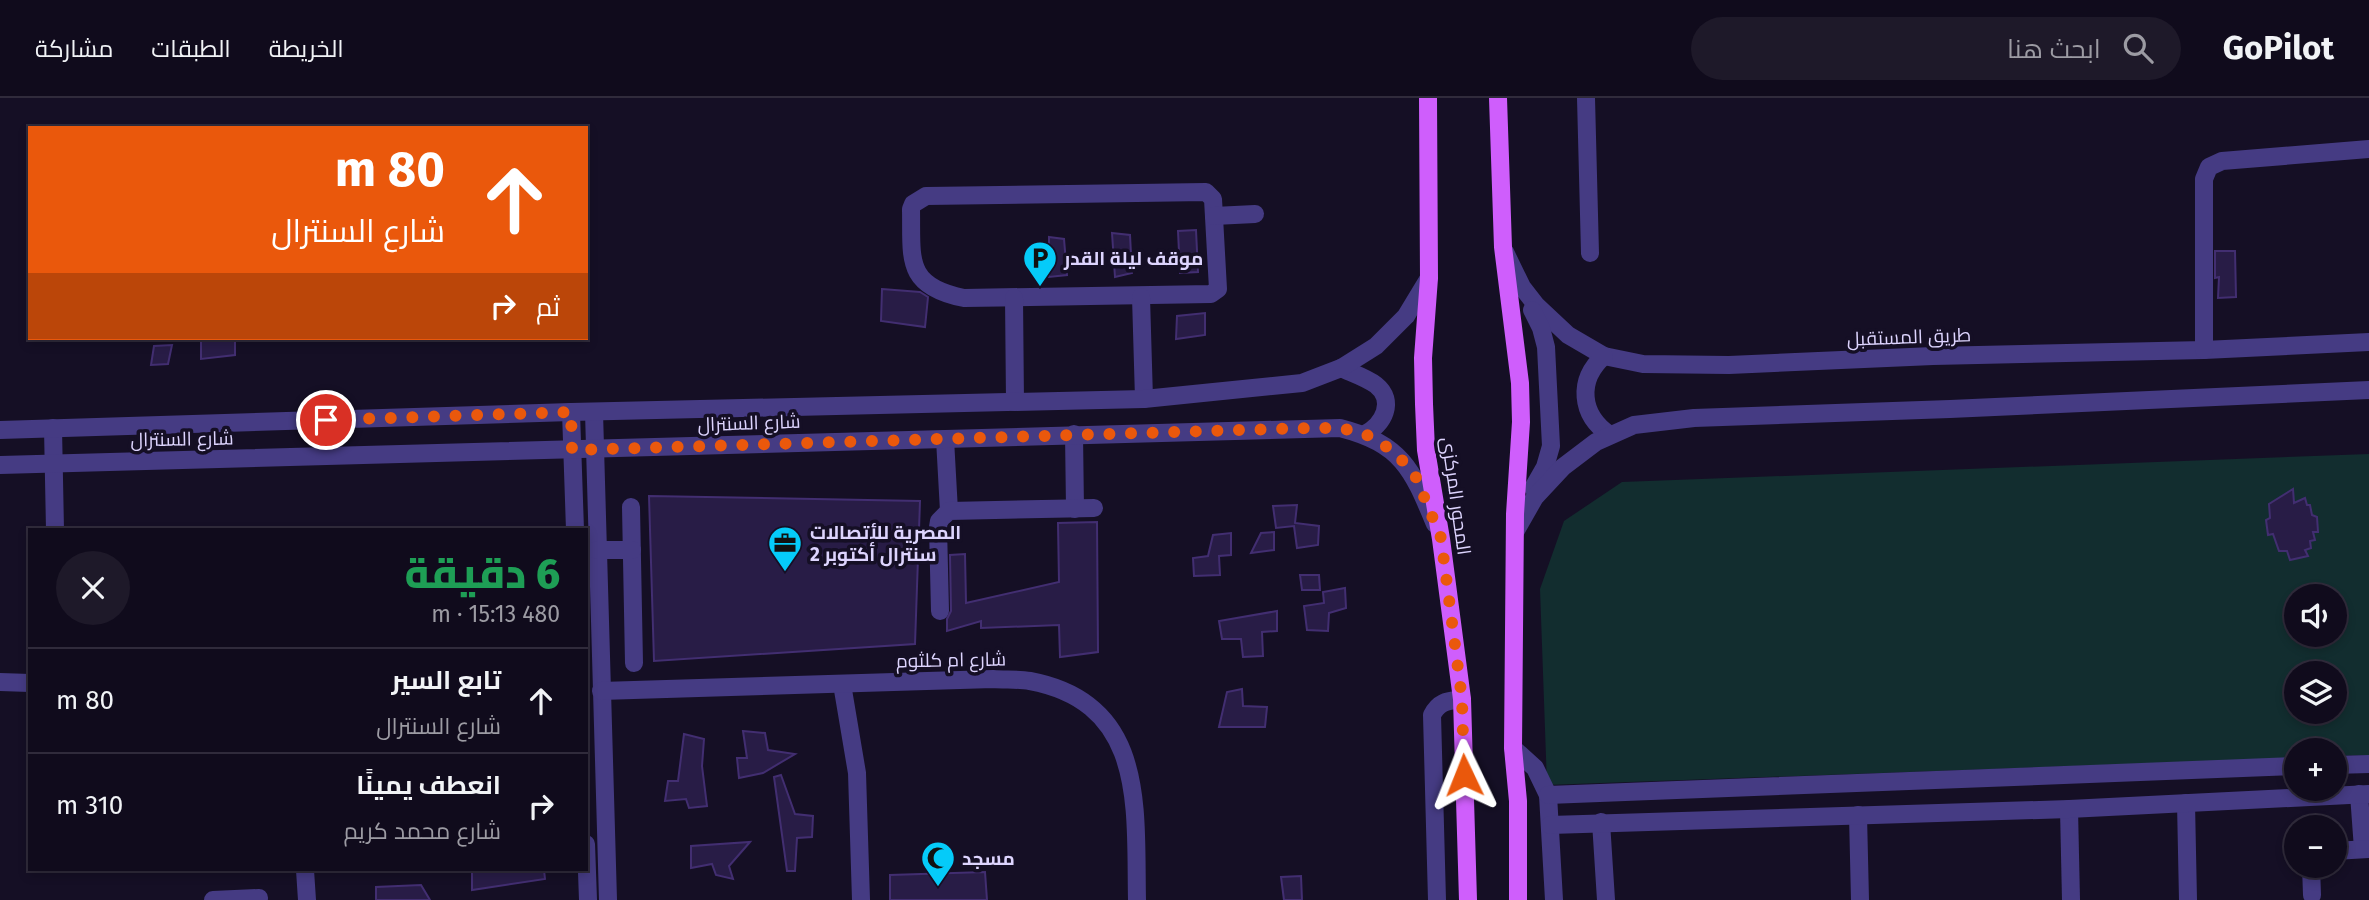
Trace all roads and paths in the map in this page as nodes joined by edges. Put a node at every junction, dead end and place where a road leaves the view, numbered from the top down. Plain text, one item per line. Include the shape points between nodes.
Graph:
1 (1428, 98) edge
2 (1498, 98) edge
3 (1586, 98) edge
4 (2369, 149) edge
5 (1255, 214) dead end
6 (1214, 216) junction
7 (1503, 247) junction
8 (1590, 253) dead end
9 (1429, 278) junction
10 (1506, 280) junction
11 (1141, 297) junction
12 (1014, 298) junction
13 (2369, 342) edge
14 (2204, 350) junction
15 (1604, 356) junction
16 (1341, 368) junction
17 (2369, 390) edge
18 (1144, 399) junction
19 (1015, 402) junction
20 (571, 412) junction
21 (594, 412) junction
22 (53, 428) junction
23 (0, 430) edge
24 (1365, 434) junction
25 (1074, 435) junction
26 (1610, 435) junction
27 (945, 439) junction
28 (595, 449) junction
29 (572, 450) junction
30 (54, 464) junction
31 (0, 465) edge
32 (631, 507) dead end
33 (1094, 508) dead end
34 (1075, 509) junction
35 (949, 511) junction
36 (1515, 523) junction
37 (55, 528) edge
38 (575, 528) edge
39 (1441, 538) junction
40 (597, 550) junction
41 (632, 550) junction
42 (940, 611) dead end
43 (634, 663) dead end
44 (0, 682) edge
45 (28, 682) edge
46 (842, 684) junction
47 (601, 691) junction
48 (1462, 699) junction
49 (1513, 748) junction
50 (2369, 764) edge
51 (2347, 765) edge
52 (2284, 766) edge
53 (2364, 794) edge
54 (1548, 795) junction
55 (2186, 803) junction
56 (2069, 809) junction
57 (1858, 815) junction
58 (1601, 822) junction
59 (1550, 825) junction
60 (2366, 849) edge
61 (2347, 850) edge
62 (305, 871) edge
63 (587, 871) edge
64 (2311, 878) edge
65 (2312, 895) dead end
66 (259, 898) dead end
67 (213, 900) edge
68 (307, 900) edge
69 (588, 900) edge
70 (608, 900) edge
71 (861, 900) edge
72 (1137, 900) edge
73 (1437, 900) edge
74 (1468, 900) edge
75 (1518, 900) edge
76 (1554, 900) edge
77 (1606, 900) edge
78 (1860, 900) edge
79 (2071, 900) edge
80 (2188, 900) edge

1 - 9 main road, المحور المركزى
2 - 7 main road
3 - 8 street
4 - 14 street via 2222,160 2209,167 2204,179
5 - 6 street
6 - 11 street via 1216,292
6 - 12 street via 1213,199 1206,192 926,196 913,204 913,265 918,276 953,296
7 - 10 main road
7 - 15 street, طريق المستقبل via 1536,305 1568,335
9 - 16 street, شارع السنترال via 1392,332
9 - 39 main road, المحور المركزى via 1423,404
10 - 36 main road via 1520,396
10 - 36 street via 1535,314 1544,338 1551,446
11 - 12 street
11 - 18 street
12 - 19 street
13 - 14 street, طريق المستقبل
14 - 15 street, طريق المستقبل via 1729,365 1643,364
15 - 26 street via 1590,372 1584,392 1594,422
16 - 18 street, شارع السنترال via 1301,383
16 - 24 street via 1374,383 1384,395 1383,418
17 - 26 street via 1694,418 1634,425
18 - 19 street, شارع السنترال
19 - 21 street, شارع السنترال
20 - 21 street, شارع السنترال
20 - 22 street, شارع السنترال
20 - 29 street
21 - 28 street
22 - 23 street, شارع السنترال
22 - 30 street
24 - 25 street, شارع السنترال via 1309,428
24 - 39 street, شارع السنترال via 1383,444 1415,475
25 - 27 street, شارع السنترال
25 - 34 street
26 - 36 street via 1579,454 1548,482
27 - 28 street, شارع السنترال
27 - 35 street
28 - 29 street, شارع السنترال
28 - 40 street
29 - 30 street, شارع السنترال
29 - 38 street
30 - 31 street, شارع السنترال
30 - 37 street
32 - 41 street
33 - 34 street
34 - 35 street
35 - 42 street via 938,527
36 - 49 main road
39 - 48 main road, المحور المركزى
40 - 41 street
40 - 47 street
41 - 43 street
44 - 45 street
46 - 47 street, شارع ام كلثوم
46 - 71 street via 857,773
46 - 72 street, شارع ام كلثوم via 1028,681 1063,690 1093,709 1115,736 1130,768
47 - 70 street
48 - 73 street via 1443,701 1432,715
48 - 74 main road, المحور المركزى
49 - 54 street via 1535,768
49 - 75 main road
50 - 51 street
52 - 54 street
53 - 55 street
53 - 60 street
54 - 59 street
55 - 56 street
55 - 80 street
56 - 57 street
56 - 79 street
57 - 58 street
57 - 78 street
58 - 59 street
58 - 77 street
59 - 76 street
60 - 61 street
62 - 68 street
63 - 69 street
64 - 65 street
66 - 67 street

